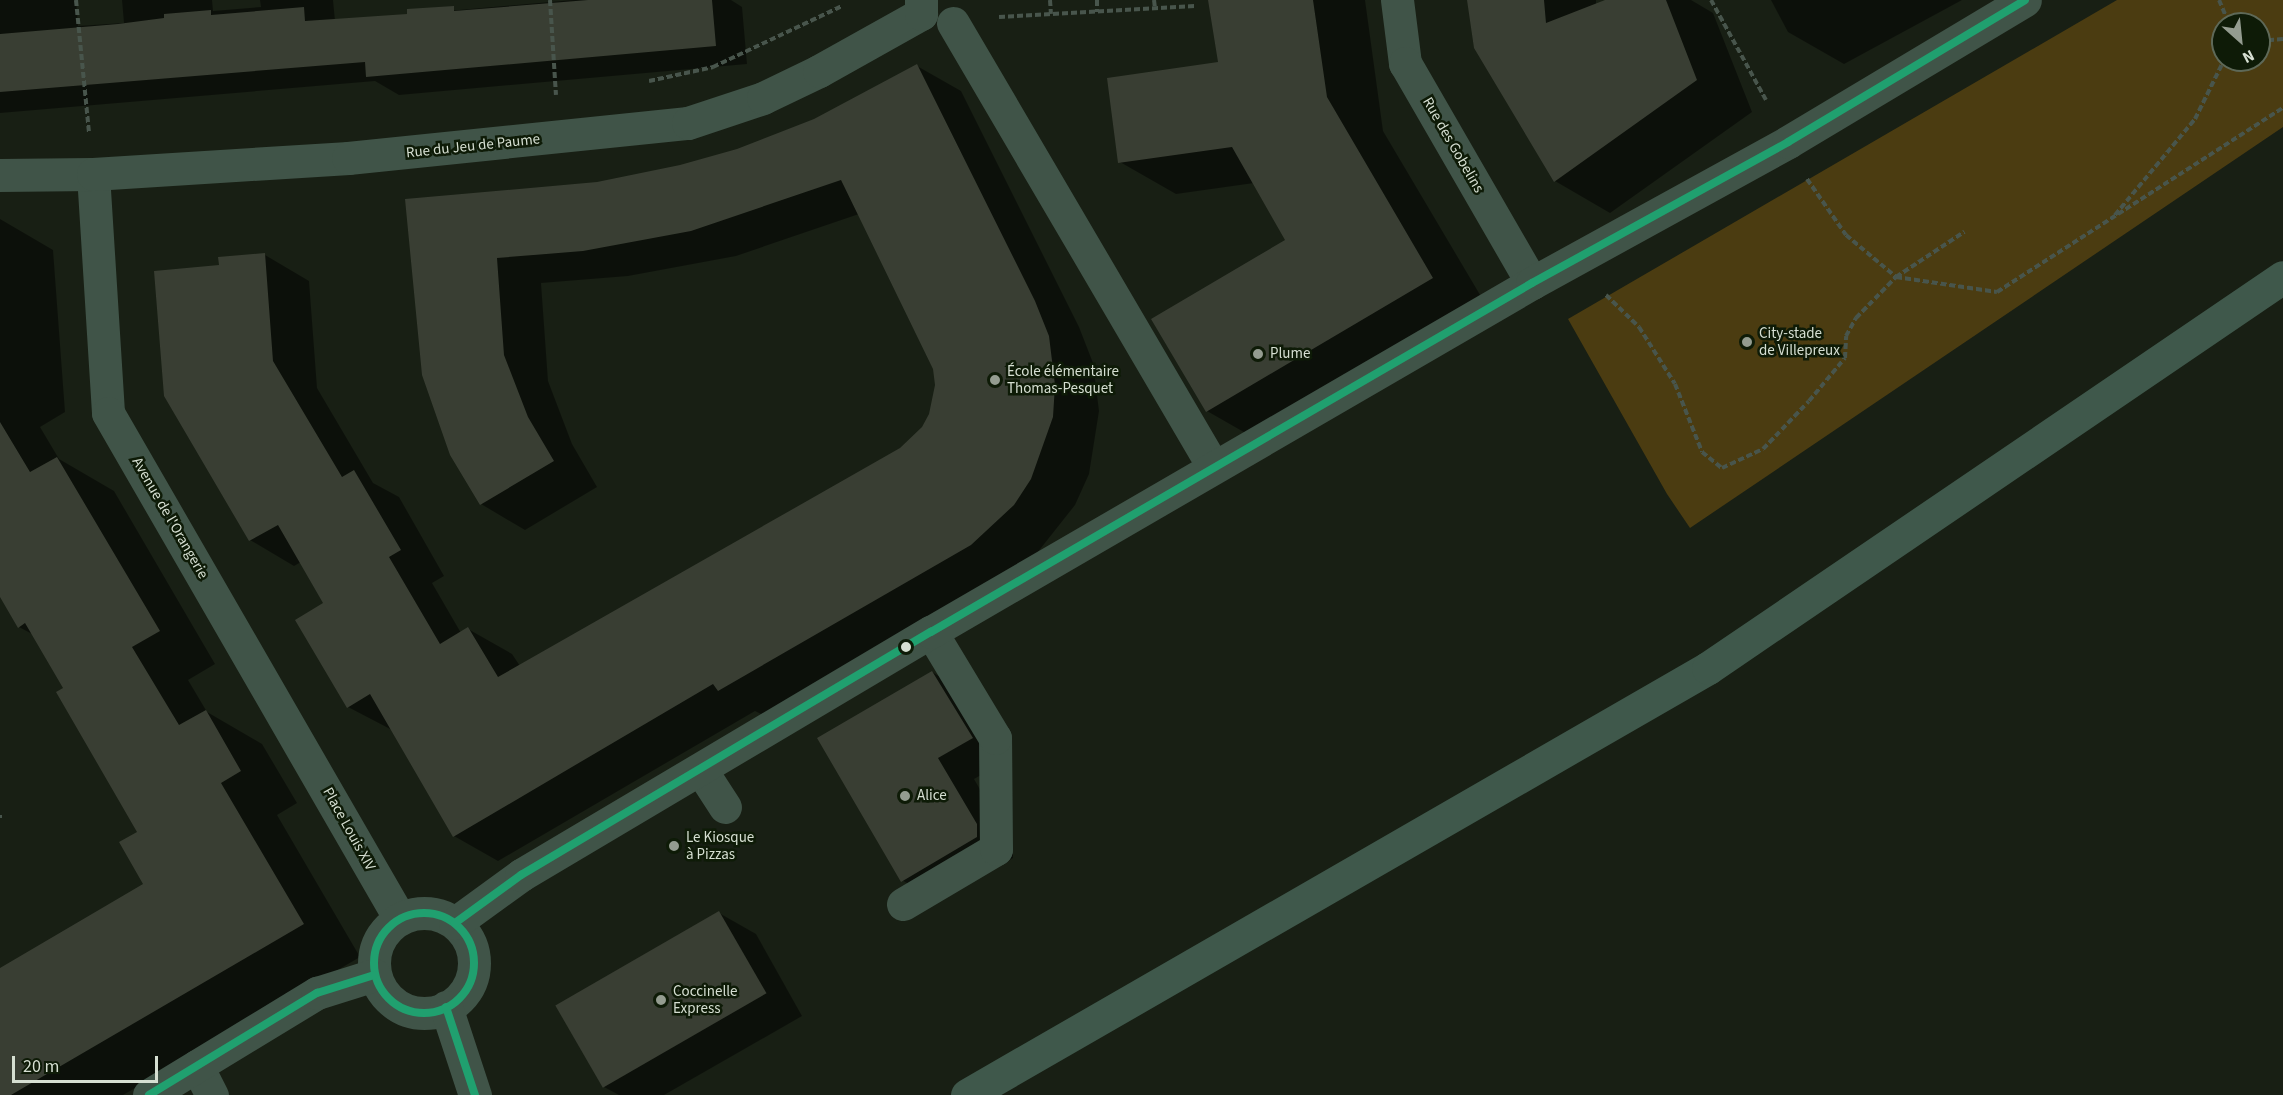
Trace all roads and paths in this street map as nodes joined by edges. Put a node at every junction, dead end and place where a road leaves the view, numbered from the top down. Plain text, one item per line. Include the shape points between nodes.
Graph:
1 (76, 0) edge
2 (550, 0) edge
3 (1050, 0) edge
4 (1096, 0) edge
5 (1154, 0) edge
6 (1397, 0) edge
7 (1711, 0) edge
8 (2025, 0) edge
9 (844, 5) dead end
10 (1195, 6) dead end
11 (921, 7) edge
12 (1155, 8) junction
13 (1097, 12) junction
14 (1051, 14) junction
15 (993, 18) dead end
16 (953, 23) dead end
17 (2218, 72) edge
18 (645, 82) dead end
19 (1766, 100) dead end
20 (556, 101) dead end
21 (2283, 108) edge
22 (99, 133) dead end
23 (89, 134) junction
24 (78, 135) dead end
25 (93, 174) junction
26 (0, 175) edge
27 (1807, 179) dead end
28 (2112, 219) junction
29 (1964, 232) dead end
30 (1896, 277) junction
31 (2283, 277) edge
32 (1532, 283) junction
33 (1606, 295) dead end
34 (1205, 452) dead end
35 (931, 632) junction
36 (298, 739) joint
37 (700, 770) junction
38 (725, 807) dead end
39 (903, 904) dead end
40 (400, 919) junction
41 (455, 923) junction
42 (374, 975) junction
43 (446, 1007) junction
44 (197, 1066) junction
45 (473, 1094) edge
46 (149, 1095) edge
47 (212, 1095) edge
48 (967, 1095) edge

1 - 23 path
2 - 20 path
3 - 14 path
4 - 13 path
5 - 12 path
6 - 32 street, Rue des Gobelins via 1405,63
7 - 19 path
8 - 32 street via 1788,142
9 - 18 path via 713,67
10 - 12 path
11 - 25 street, Rue du Jeu de Paume via 871,44 763,98 688,123 388,155
12 - 13 path
13 - 14 path
14 - 15 path
16 - 34 street
17 - 28 path via 2195,119
21 - 28 path
22 - 23 path
23 - 24 path
25 - 26 street, Rue du Jeu de Paume
25 - 36 street, Avenue de l'Orangerie via 108,412
27 - 30 path via 1846,235
28 - 30 path via 1997,292
29 - 30 path
30 - 33 path via 1856,318 1846,336 1845,358 1809,401 1763,449 1722,468 1702,452 1675,384 1639,327
31 - 48 main road via 1708,668
32 - 35 street
35 - 37 street
35 - 39 street via 995,738 996,849
36 - 40 street, Place Louis XIV
37 - 38 street
37 - 41 street via 521,876
40 - 41 street via 409,914 436,913
40 - 42 street via 387,927 374,951
41 - 43 street via 473,948 473,975 461,998
42 - 43 street via 388,1000 412,1012 438,1012
42 - 44 street via 317,993
43 - 45 street
44 - 46 street
44 - 47 street

